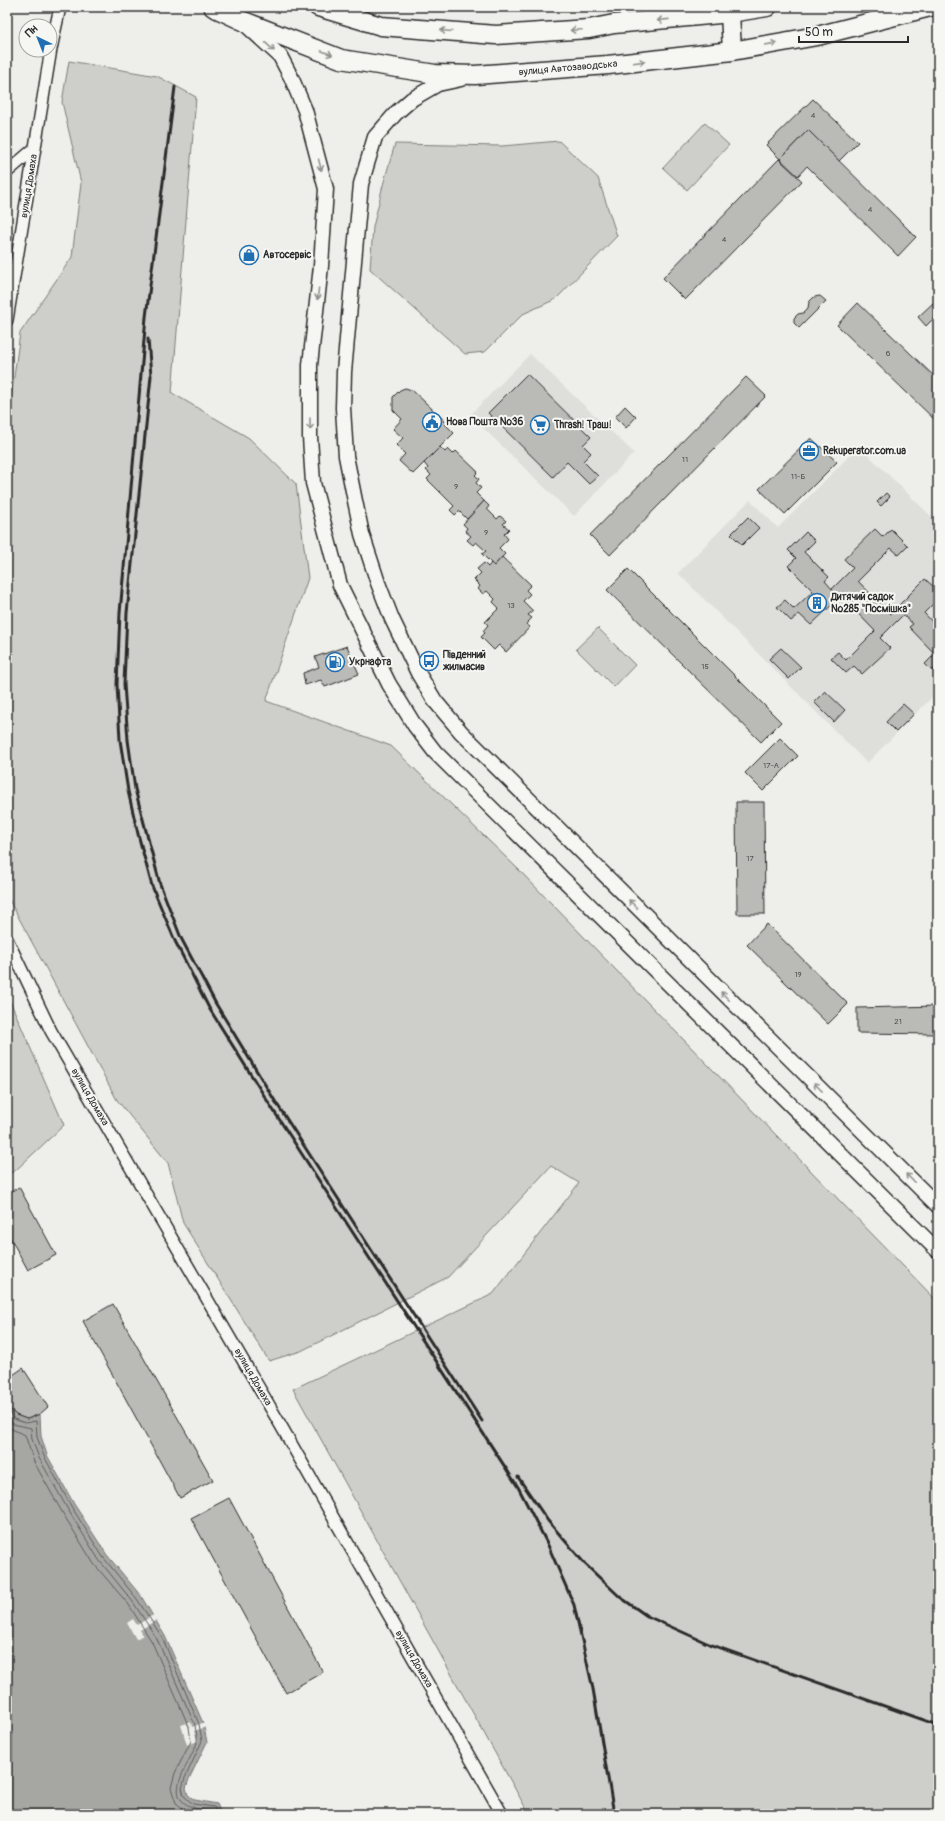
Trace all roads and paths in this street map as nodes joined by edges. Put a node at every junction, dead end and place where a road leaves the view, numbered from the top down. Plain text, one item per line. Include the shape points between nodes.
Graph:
1 (213, 7) edge
2 (318, 7) edge
3 (767, 7) edge
4 (930, 7) edge
5 (60, 8) edge
6 (730, 13) junction
7 (241, 20) junction
8 (732, 51) junction
9 (475, 75) junction
10 (35, 148) junction
11 (7, 172) edge
12 (7, 320) edge
13 (7, 939) edge
14 (938, 1206) edge
15 (938, 1251) edge
16 (502, 1814) edge

1 - 7 main road, вулиця Автозаводська
6 -> 2 main road via 614,24 589,29 496,35 381,26
3 - 6 main road
8 -> 4 main road, вулиця Автозаводська via 817,36
5 - 10 street, вулиця Домаха
6 - 8 main road
7 -> 9 main road, вулиця Автозаводська via 341,59 435,74
7 -> 15 street via 280,56 291,77 305,110 326,189 310,365 313,483 340,585 389,684 435,752
9 -> 8 main road, вулиця Автозаводська via 608,65
14 -> 9 street via 461,732 418,673 392,618 362,534 346,456 344,372 361,184 375,137 396,113 412,98 438,84
10 - 11 street
10 - 12 street, вулиця Домаха
13 - 16 street, вулиця Домаха via 51,1031

